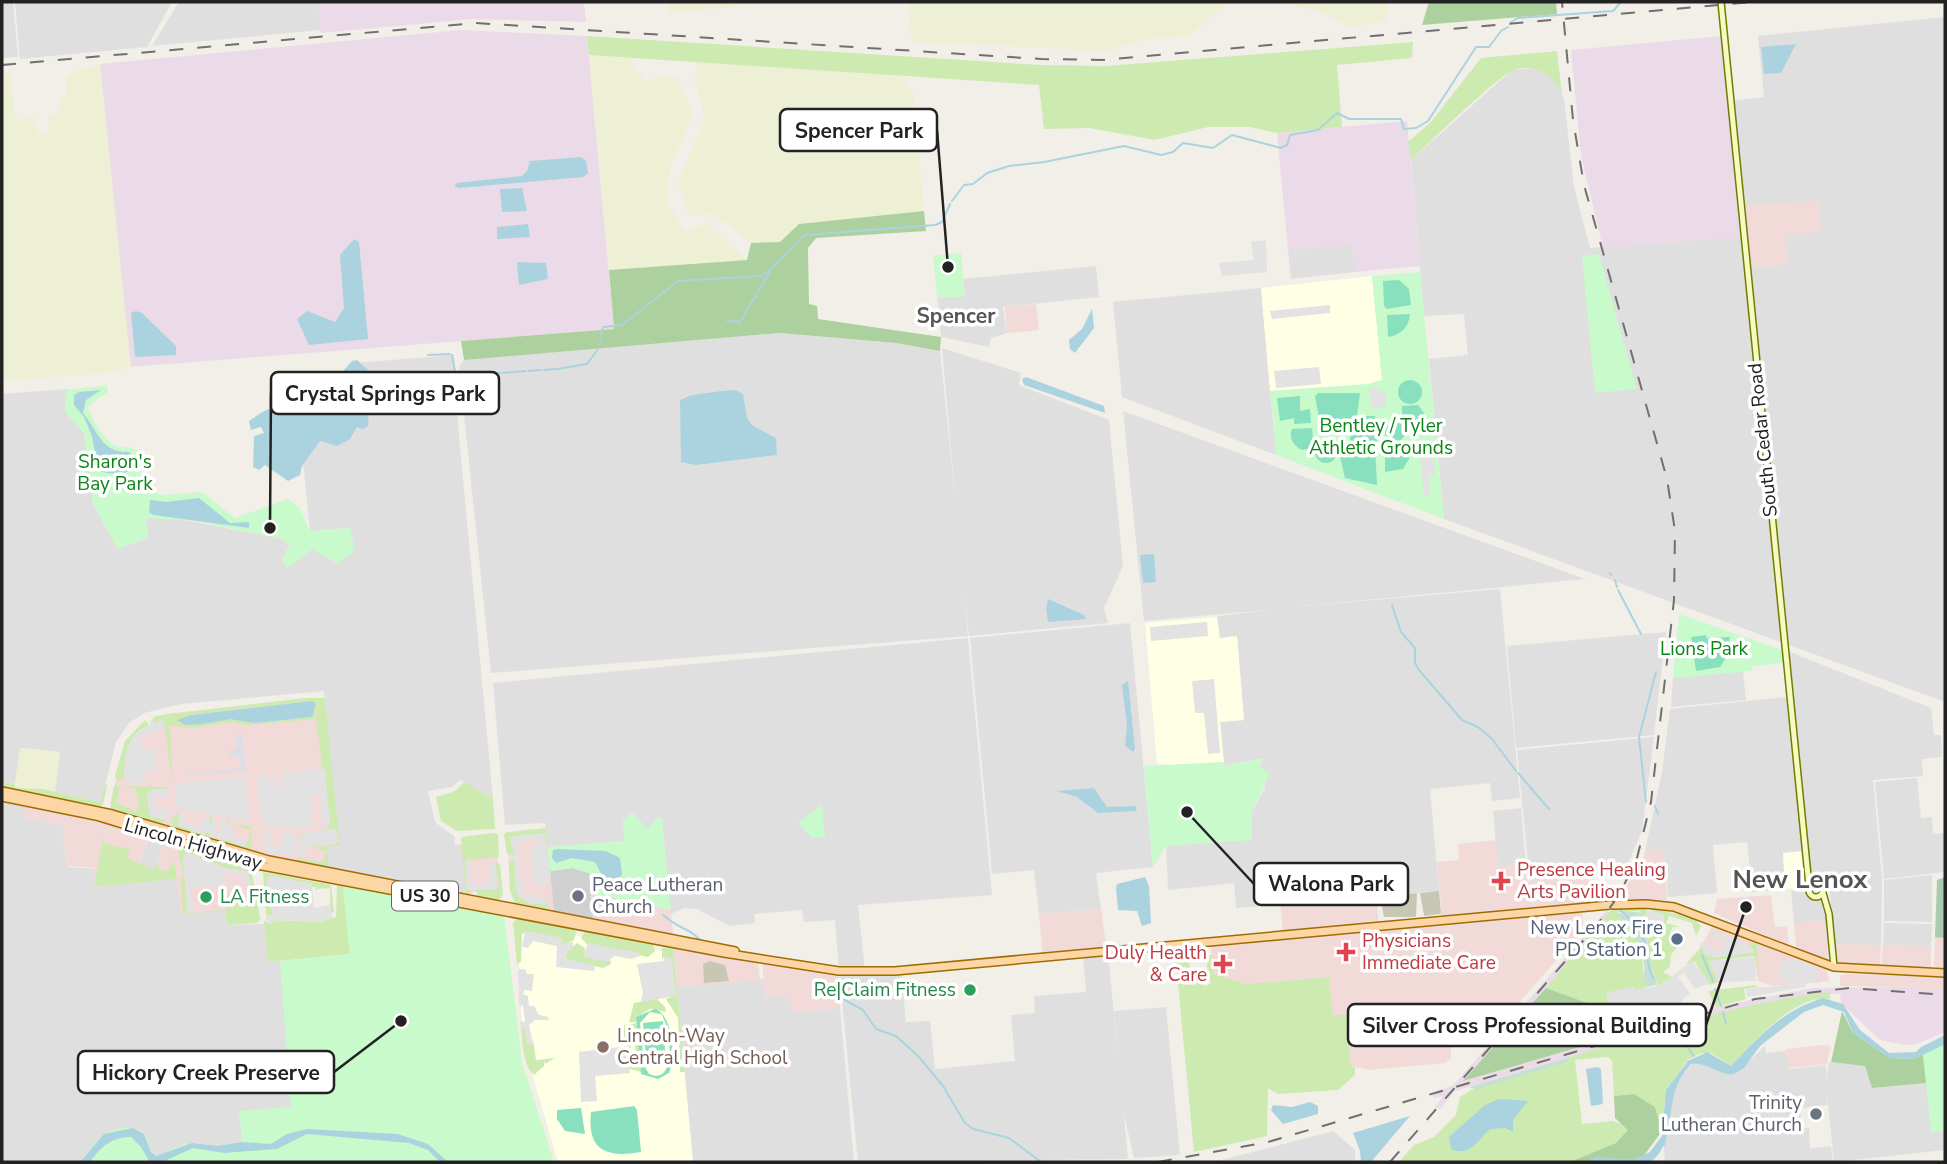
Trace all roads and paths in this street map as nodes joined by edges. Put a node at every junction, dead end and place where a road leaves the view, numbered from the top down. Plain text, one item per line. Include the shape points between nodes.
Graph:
1 (1721, 2) edge
2 (2, 792) edge
3 (2, 797) edge
4 (1811, 884) junction
5 (1821, 895) junction
6 (508, 909) junction
7 (1834, 967) junction
8 (1945, 973) edge

1 - 4 main road, South Cedar Road
2 - 6 main road, Lincoln Highway / US 30 via 112,814 266,860
3 - 6 main road, Lincoln Highway / US 30 via 96,816 244,862
4 - 5 main road via 1821,885
4 - 5 main road via 1810,894
5 - 7 main road via 1829,914
6 - 7 main road, US 30 via 831,970 883,972 1643,903 1674,907
7 - 8 main road, US 30

